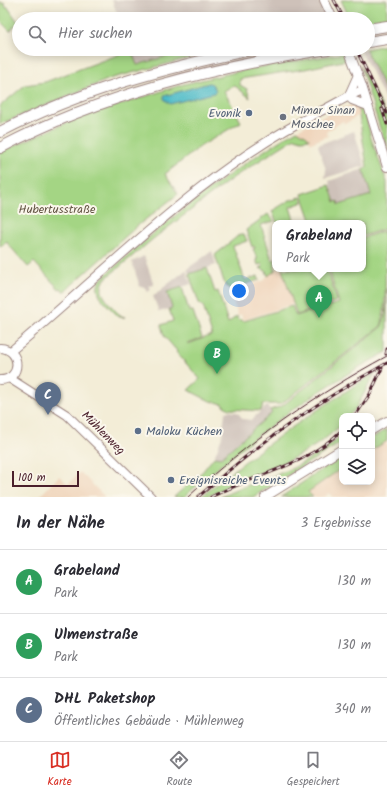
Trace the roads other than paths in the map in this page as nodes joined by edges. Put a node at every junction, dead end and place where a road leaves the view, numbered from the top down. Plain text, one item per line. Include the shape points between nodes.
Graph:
1 (324, 0) edge
2 (330, 12) edge
3 (387, 26) edge
4 (375, 28) edge
5 (387, 39) edge
6 (375, 41) edge
7 (226, 56) edge
8 (290, 56) edge
9 (351, 56) edge
10 (358, 75) junction
11 (364, 92) junction
12 (348, 98) junction
13 (368, 106) junction
14 (0, 132) edge
15 (0, 148) edge
16 (387, 167) edge
17 (0, 348) edge
18 (13, 354) junction
19 (12, 376) junction
20 (0, 380) edge
21 (387, 421) edge
22 (375, 428) edge
23 (339, 451) edge
24 (152, 497) edge
25 (265, 497) edge

1 - 2 street
3 - 4 highway
5 - 6 highway
7 - 14 highway via 155,73 98,91 60,104
8 - 15 highway via 224,68 151,88 65,117
9 - 10 street
10 - 11 street
10 - 12 street
11 - 12 street
11 - 13 street
12 - 13 street
12 - 18 street via 296,123 216,176 140,236
13 - 16 street
17 - 18 street
18 - 19 street via 17,365
19 - 20 street
19 - 24 street, Mühlenweg via 32,393 68,415
21 - 22 street
23 - 25 street

